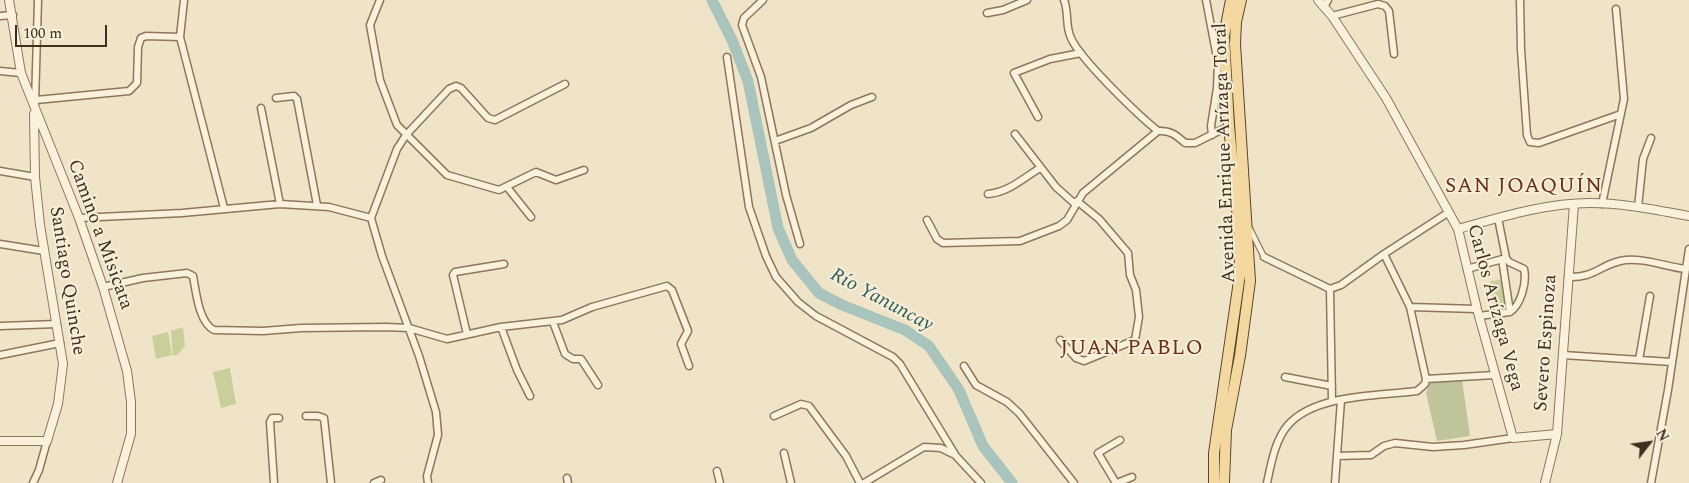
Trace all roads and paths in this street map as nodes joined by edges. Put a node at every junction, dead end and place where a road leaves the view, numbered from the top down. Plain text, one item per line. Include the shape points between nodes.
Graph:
1 (10, 0) edge
2 (38, 0) edge
3 (184, 0) edge
4 (380, 0) edge
5 (763, 0) edge
6 (1026, 0) edge
7 (1064, 0) edge
8 (1206, 0) edge
9 (1231, 0) edge
10 (1241, 0) edge
11 (1318, 0) edge
12 (1520, 0) edge
13 (1326, 4) edge
14 (1616, 10) dead end
15 (987, 13) dead end
16 (13, 15) junction
17 (0, 16) edge
18 (1332, 16) junction
19 (180, 37) junction
20 (1081, 53) junction
21 (1394, 54) dead end
22 (727, 57) dead end
23 (0, 71) edge
24 (21, 73) junction
25 (565, 84) dead end
26 (1227, 90) junction
27 (872, 97) dead end
28 (276, 98) dead end
29 (36, 100) junction
30 (261, 108) dead end
31 (34, 109) junction
32 (1621, 114) junction
33 (1038, 117) dead end
34 (1229, 126) junction
35 (1158, 132) junction
36 (1015, 134) dead end
37 (406, 135) junction
38 (1212, 135) junction
39 (1650, 138) dead end
40 (776, 141) junction
41 (1040, 168) junction
42 (584, 170) dead end
43 (0, 171) edge
44 (35, 177) junction
45 (506, 187) junction
46 (988, 194) dead end
47 (1076, 202) junction
48 (280, 204) junction
49 (1574, 204) junction
50 (1602, 204) junction
51 (317, 205) junction
52 (224, 208) junction
53 (1638, 208) junction
54 (1449, 212) junction
55 (531, 216) dead end
56 (1689, 216) edge
57 (79, 218) junction
58 (371, 218) junction
59 (1498, 218) junction
60 (927, 220) dead end
61 (1248, 224) junction
62 (1458, 229) junction
63 (0, 244) edge
64 (800, 244) dead end
65 (1689, 249) edge
66 (44, 251) junction
67 (1384, 254) junction
68 (1264, 257) joint
69 (1504, 258) junction
70 (504, 264) dead end
71 (1467, 269) junction
72 (1686, 269) junction
73 (1568, 277) junction
74 (102, 287) junction
75 (1330, 289) junction
76 (1650, 296) dead end
77 (1410, 307) junction
78 (1510, 312) junction
79 (1478, 313) junction
80 (553, 322) junction
81 (57, 324) junction
82 (0, 326) edge
83 (500, 327) junction
84 (409, 328) junction
85 (467, 334) junction
86 (1060, 340) dead end
87 (60, 343) junction
88 (1563, 354) junction
89 (0, 355) edge
90 (1640, 360) junction
91 (1672, 362) junction
92 (689, 366) dead end
93 (964, 366) dead end
94 (1495, 375) junction
95 (1285, 377) dead end
96 (1426, 379) junction
97 (598, 385) dead end
98 (1332, 386) junction
99 (530, 396) dead end
100 (1341, 400) junction
101 (1332, 401) junction
102 (306, 416) dead end
103 (774, 416) dead end
104 (279, 418) dead end
105 (1557, 434) junction
106 (1513, 438) junction
107 (1120, 440) dead end
108 (0, 441) edge
109 (47, 441) junction
110 (784, 454) dead end
111 (956, 456) junction
112 (1337, 456) junction
113 (717, 471) dead end
114 (1132, 476) dead end
115 (33, 483) edge
116 (118, 483) edge
117 (274, 483) edge
118 (331, 483) edge
119 (428, 483) edge
120 (720, 483) edge
121 (791, 483) edge
122 (860, 483) edge
123 (864, 483) edge
124 (980, 483) edge
125 (1074, 483) edge
126 (1116, 483) edge
127 (1214, 483) edge
128 (1224, 483) edge
129 (1267, 483) edge
130 (1336, 483) edge
131 (1545, 483) edge
132 (1651, 483) edge

1 - 16 street, Camino a Misicata
2 - 29 street
3 - 19 street
4 - 37 street via 370,25 374,49 388,104 397,125
5 - 40 street via 744,18 742,25 761,78
6 - 15 street
7 - 20 street via 1070,37
8 - 26 street via 1218,63
9 - 26 main road, Avenida Enrique Arízaga Toral via 1224,36
10 - 26 main road, Avenida Enrique Arízaga Toral
11 - 13 street, Carlos Arízaga Vega
12 - 32 street via 1520,50 1530,142 1539,143
13 - 18 street, Carlos Arízaga Vega
14 - 32 street via 1624,99
16 - 17 street
16 - 24 street, Camino a Misicata
18 - 21 street via 1378,4 1385,6 1389,11
18 - 54 street, Carlos Arízaga Vega via 1386,98
19 - 29 street via 140,38 137,83 129,91
19 - 52 street
20 - 33 street via 1050,59 1014,73
20 - 35 street
22 - 111 street via 749,207 776,277 798,302 816,316 893,356
23 - 24 street
24 - 31 street, Camino a Misicata
25 - 37 street via 495,120 488,118 456,86 449,89
26 - 34 main road, Avenida Enrique Arízaga Toral
26 - 38 street via 1211,126
26 - 61 main road, Avenida Enrique Arízaga Toral
27 - 40 street via 811,128
28 - 51 street via 294,96 297,99
29 - 31 street
30 - 48 street
31 - 44 street, Santiago Quinche
31 - 57 street, Camino a Misicata
32 - 50 street
34 - 38 street
34 - 127 main road, Avenida Enrique Arízaga Toral via 1240,274 1214,453
35 - 38 street via 1166,130 1185,143 1195,143
35 - 47 street
36 - 41 street
37 - 45 street via 447,175 474,181 493,190
37 - 58 street via 397,149
39 - 53 street via 1643,159
40 - 64 street via 786,195
41 - 46 street via 1002,193
41 - 47 street via 1056,187
42 - 45 street via 556,180 536,172
43 - 44 street
44 - 66 street, Santiago Quinche
45 - 55 street
47 - 60 street via 1067,220 1059,226 1020,241 943,243 937,239
47 - 86 street via 1098,219 1128,253 1139,317 1135,340 1084,361 1076,358
48 - 51 street
48 - 52 street
49 - 50 street
49 - 59 street
49 - 73 street, Severo Espinoza
50 - 53 street
51 - 58 street
52 - 57 street
53 - 56 street
54 - 62 street, Carlos Arízaga Vega
54 - 67 street
57 - 74 street, Camino a Misicata
58 - 84 street
59 - 62 street
59 - 69 street
61 - 68 street
61 - 128 main road, Avenida Enrique Arízaga Toral via 1250,281 1226,430
62 - 71 street, Carlos Arízaga Vega
63 - 66 street
65 - 72 street
66 - 81 street, Santiago Quinche
67 - 75 street via 1341,285
67 - 77 street
68 - 75 street
69 - 71 street
69 - 78 street
69 - 78 street via 1524,269 1525,276 1517,306
70 - 85 street via 455,272 453,275
71 - 79 street, Carlos Arízaga Vega
72 - 73 street via 1622,260 1586,276
72 - 91 street
73 - 88 street, Severo Espinoza
74 - 84 street via 187,273 193,276 201,316 207,327 214,330
74 - 116 street, Camino a Misicata via 127,371 131,402 132,434
75 - 98 street
76 - 90 street
77 - 79 street
77 - 96 street
78 - 79 street
79 - 94 street, Carlos Arízaga Vega
80 - 83 street
80 - 92 street via 670,287 688,331 681,344
80 - 97 street via 565,354 573,360 581,359
81 - 82 street
81 - 87 street, Santiago Quinche
83 - 85 street
83 - 99 street
84 - 85 street via 447,339
84 - 119 street via 438,425
87 - 89 street
87 - 109 street, Santiago Quinche via 63,364 58,404
88 - 90 street
88 - 105 street, Severo Espinoza
90 - 91 street
91 - 132 street
93 - 125 street via 976,385 1007,402 1019,413
94 - 96 street
94 - 106 street, Carlos Arízaga Vega
95 - 98 street
96 - 100 street via 1417,391
98 - 101 street
100 - 101 street
100 - 112 street
101 - 129 street via 1311,408 1288,425
102 - 118 street via 324,418
103 - 122 street via 801,404 809,406 846,456
104 - 117 street via 272,418 270,422
105 - 106 street
105 - 131 street, Severo Espinoza
106 - 112 street via 1464,445 1395,443 1384,446 1371,456
107 - 126 street via 1098,453
108 - 109 street
109 - 115 street, Santiago Quinche
110 - 121 street
111 - 123 street via 941,448 924,447
111 - 124 street
112 - 130 street
113 - 120 street
114 - 126 street

